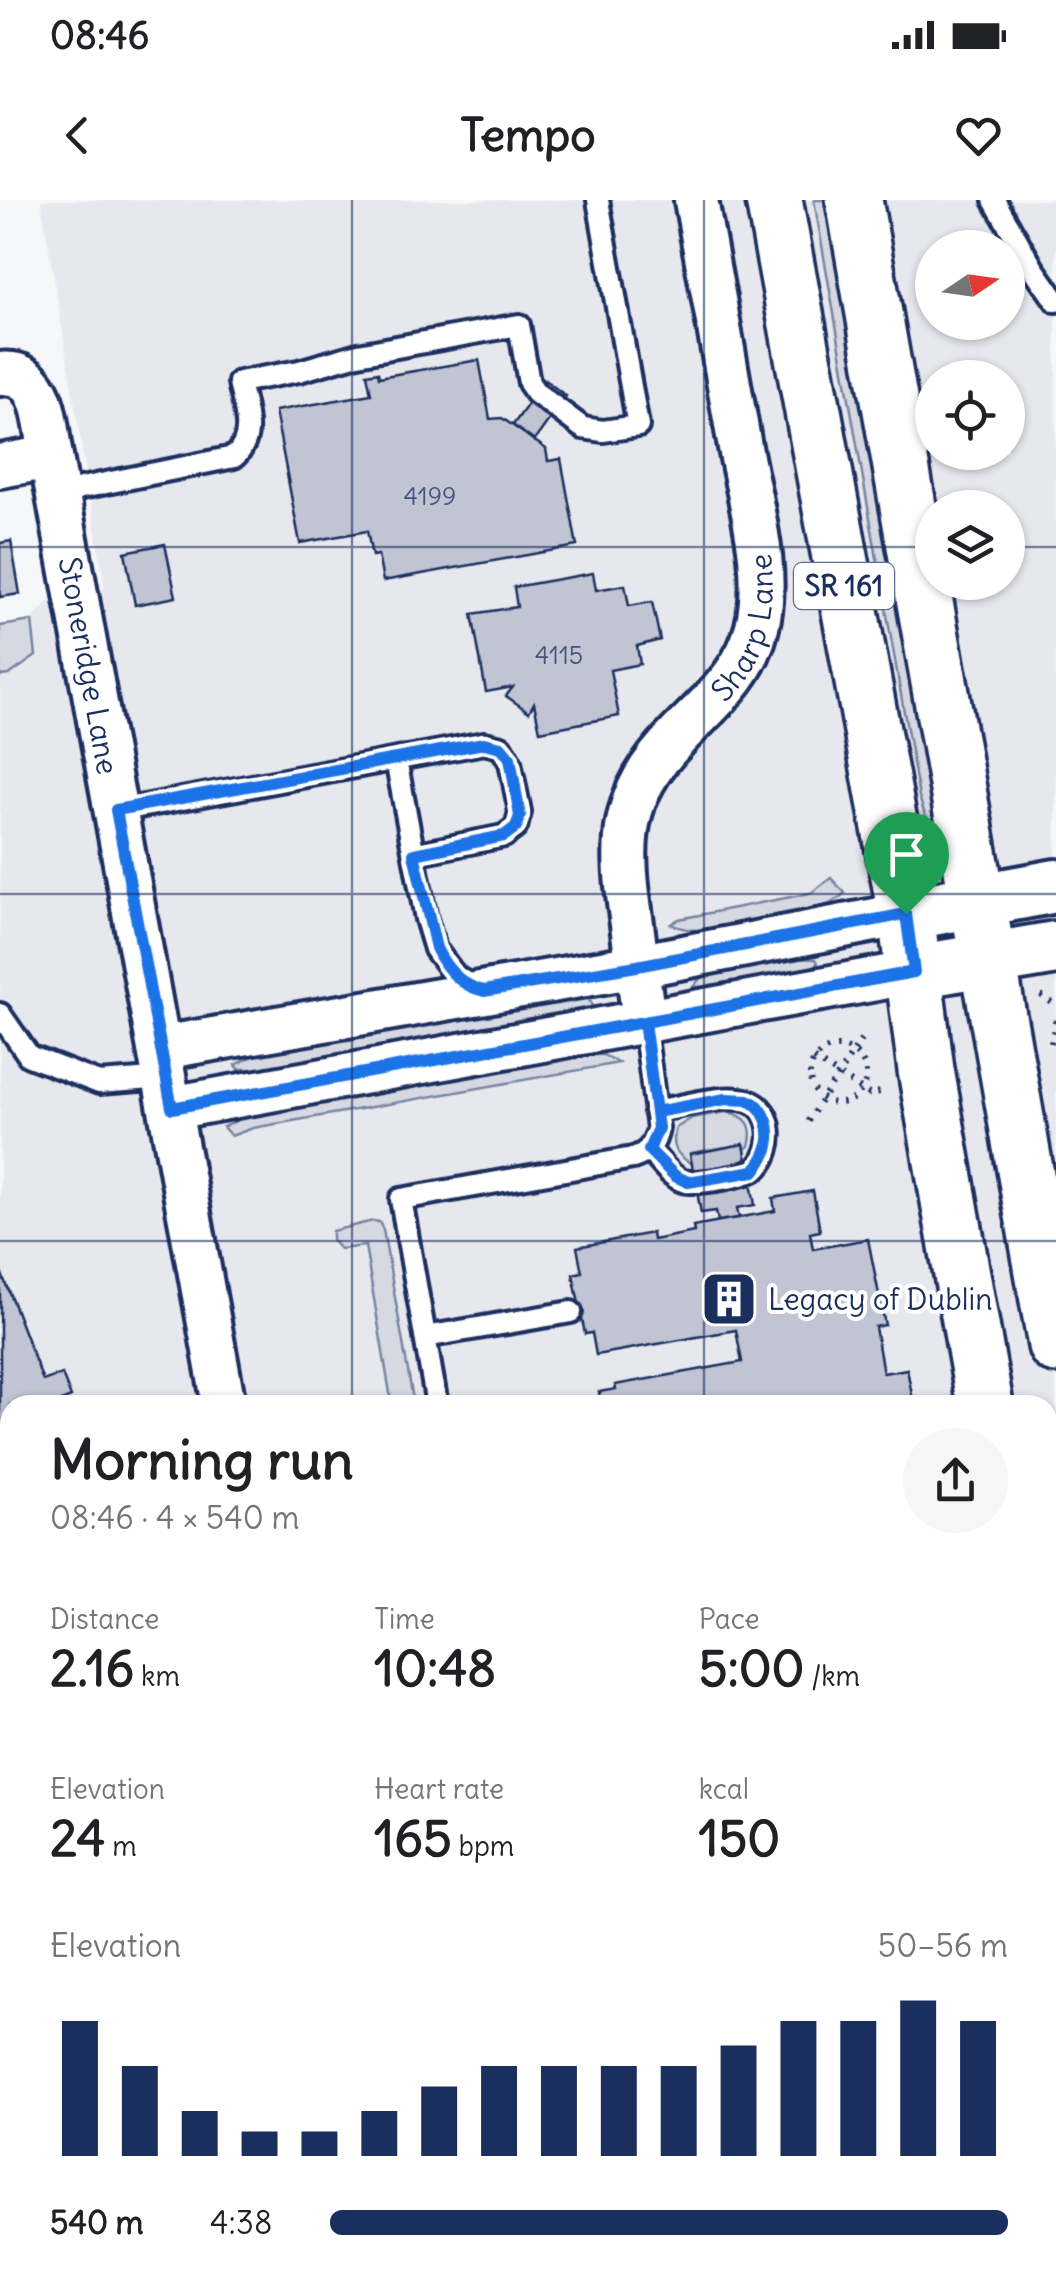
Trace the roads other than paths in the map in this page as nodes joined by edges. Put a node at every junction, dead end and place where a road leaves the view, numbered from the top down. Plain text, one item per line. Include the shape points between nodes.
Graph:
1 (598, 200) edge
2 (696, 200) edge
3 (774, 200) edge
4 (854, 200) edge
5 (994, 200) edge
6 (1056, 301) edge
7 (0, 374) edge
8 (0, 466) edge
9 (54, 475) junction
10 (396, 760) junction
11 (116, 810) junction
12 (414, 854) junction
13 (1056, 886) edge
14 (976, 900) junction
15 (906, 914) junction
16 (986, 960) junction
17 (637, 966) junction
18 (1047, 971) edge
19 (914, 972) junction
20 (490, 991) junction
21 (0, 1014) edge
22 (644, 1022) junction
23 (166, 1078) junction
24 (656, 1112) junction
25 (649, 1150) junction
26 (571, 1312) dead end
27 (425, 1337) junction
28 (1056, 1345) edge
29 (222, 1395) edge
30 (435, 1395) edge
31 (983, 1395) edge

1 - 9 lane via 638,426 583,428 536,393 519,324 240,382 248,435 234,458
2 - 17 street, Sharp Lane via 757,541 760,611 736,674 662,753 629,808 624,872
3 - 15 main road, SR 161
4 - 14 main road, SR 161
5 - 6 lane
7 - 9 street, Stoneridge Lane via 21,375 36,389
8 - 9 street
9 - 11 street, Stoneridge Lane
10 - 11 lane
10 - 12 lane
10 - 12 lane via 484,743 510,758 520,812 516,827 504,836
11 - 23 street, Stoneridge Lane
12 - 20 lane via 440,956 463,983
13 - 14 street
14 - 15 street
14 - 16 main road, SR 161
15 - 17 street
15 - 19 main road, SR 161
16 - 18 street
16 - 19 street
16 - 28 main road, SR 161
17 - 20 street
17 - 22 street, Sharp Lane
19 - 22 street
19 - 31 main road, SR 161
20 - 23 street
21 - 23 lane via 28,1056 99,1083
22 - 23 street
22 - 24 lane
23 - 29 street, Stoneridge Lane
24 - 25 lane
24 - 25 lane via 748,1100 764,1112 769,1141 752,1172 695,1183 678,1179
25 - 27 lane via 401,1199
26 - 27 lane
27 - 30 lane

